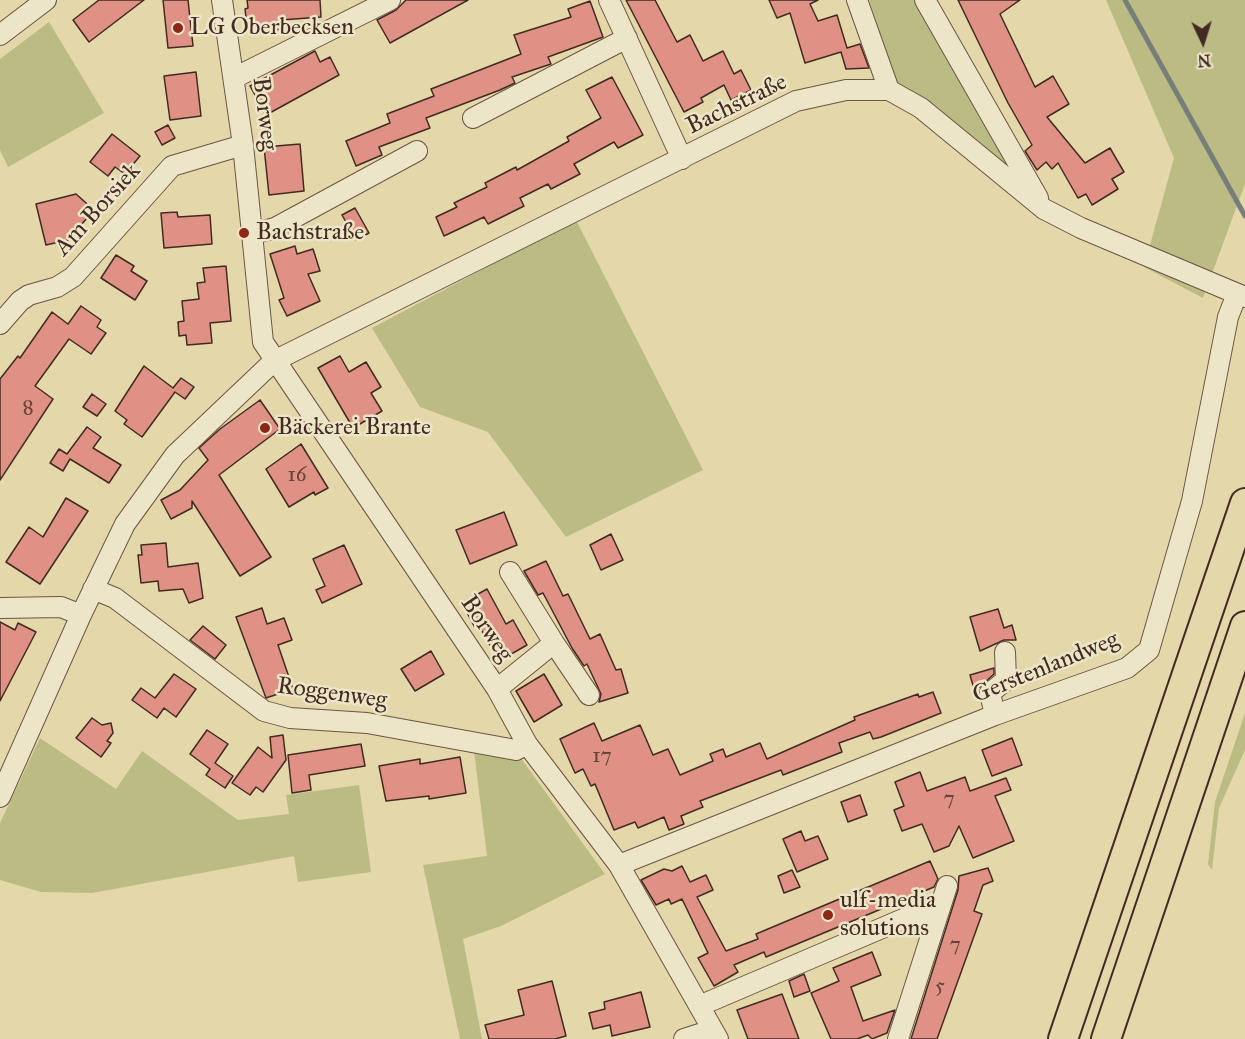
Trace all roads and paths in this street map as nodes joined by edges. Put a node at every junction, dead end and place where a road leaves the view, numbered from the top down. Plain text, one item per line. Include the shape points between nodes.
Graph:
1 (46, 0) edge
2 (222, 0) edge
3 (390, 0) edge
4 (609, 0) edge
5 (857, 0) edge
6 (925, 0) edge
7 (362, 7) edge
8 (0, 35) edge
9 (627, 38) junction
10 (234, 78) junction
11 (889, 90) junction
12 (473, 118) dead end
13 (243, 144) junction
14 (417, 151) dead end
15 (682, 159) junction
16 (1044, 209) junction
17 (252, 234) junction
18 (1241, 295) edge
19 (0, 324) edge
20 (274, 361) junction
21 (1245, 502) edge
22 (510, 572) dead end
23 (93, 590) junction
24 (0, 608) edge
25 (81, 615) junction
26 (1245, 626) edge
27 (554, 643) junction
28 (1005, 652) dead end
29 (497, 690) junction
30 (589, 695) dead end
31 (995, 716) junction
32 (527, 744) junction
33 (0, 797) edge
34 (619, 865) junction
35 (947, 886) dead end
36 (938, 915) junction
37 (699, 1006) junction
38 (715, 1035) edge
39 (684, 1039) edge
40 (898, 1039) edge
41 (1063, 1039) edge
42 (1106, 1039) edge

1 - 8 street
2 - 10 street, Borweg
3 - 7 street
4 - 9 street
5 - 11 street
6 - 16 street
7 - 10 street
9 - 12 street
9 - 15 street
10 - 13 street, Borweg
11 - 15 street, Bachstraße via 846,90 796,101
11 - 16 street, Bachstraße via 921,108
13 - 17 street, Borweg
13 - 19 street, Am Borsiek via 172,166 73,277 20,301
14 - 17 street via 275,228
15 - 20 street, Bachstraße
16 - 18 street, Bachstraße
17 - 20 street, Borweg via 263,342
18 - 31 street, Gerstenlandweg via 1228,317 1192,501 1149,650 1127,668
20 - 23 street, Bachstraße via 175,455 125,524
20 - 29 street, Borweg
21 - 41 highway
22 - 27 street
23 - 25 street, Bachstraße
23 - 32 street, Roggenweg via 115,598 264,711 299,719 367,723 516,750
24 - 25 street via 61,607
25 - 33 street, Bachstraße
26 - 42 highway
27 - 29 street
27 - 30 street
28 - 31 street via 1006,680 990,693
29 - 32 street, Borweg
31 - 34 street, Gerstenlandweg
32 - 34 street, Borweg
34 - 37 street, Borweg
35 - 36 street
36 - 37 street via 915,915
36 - 40 street
37 - 38 street, Borweg
38 - 39 street

